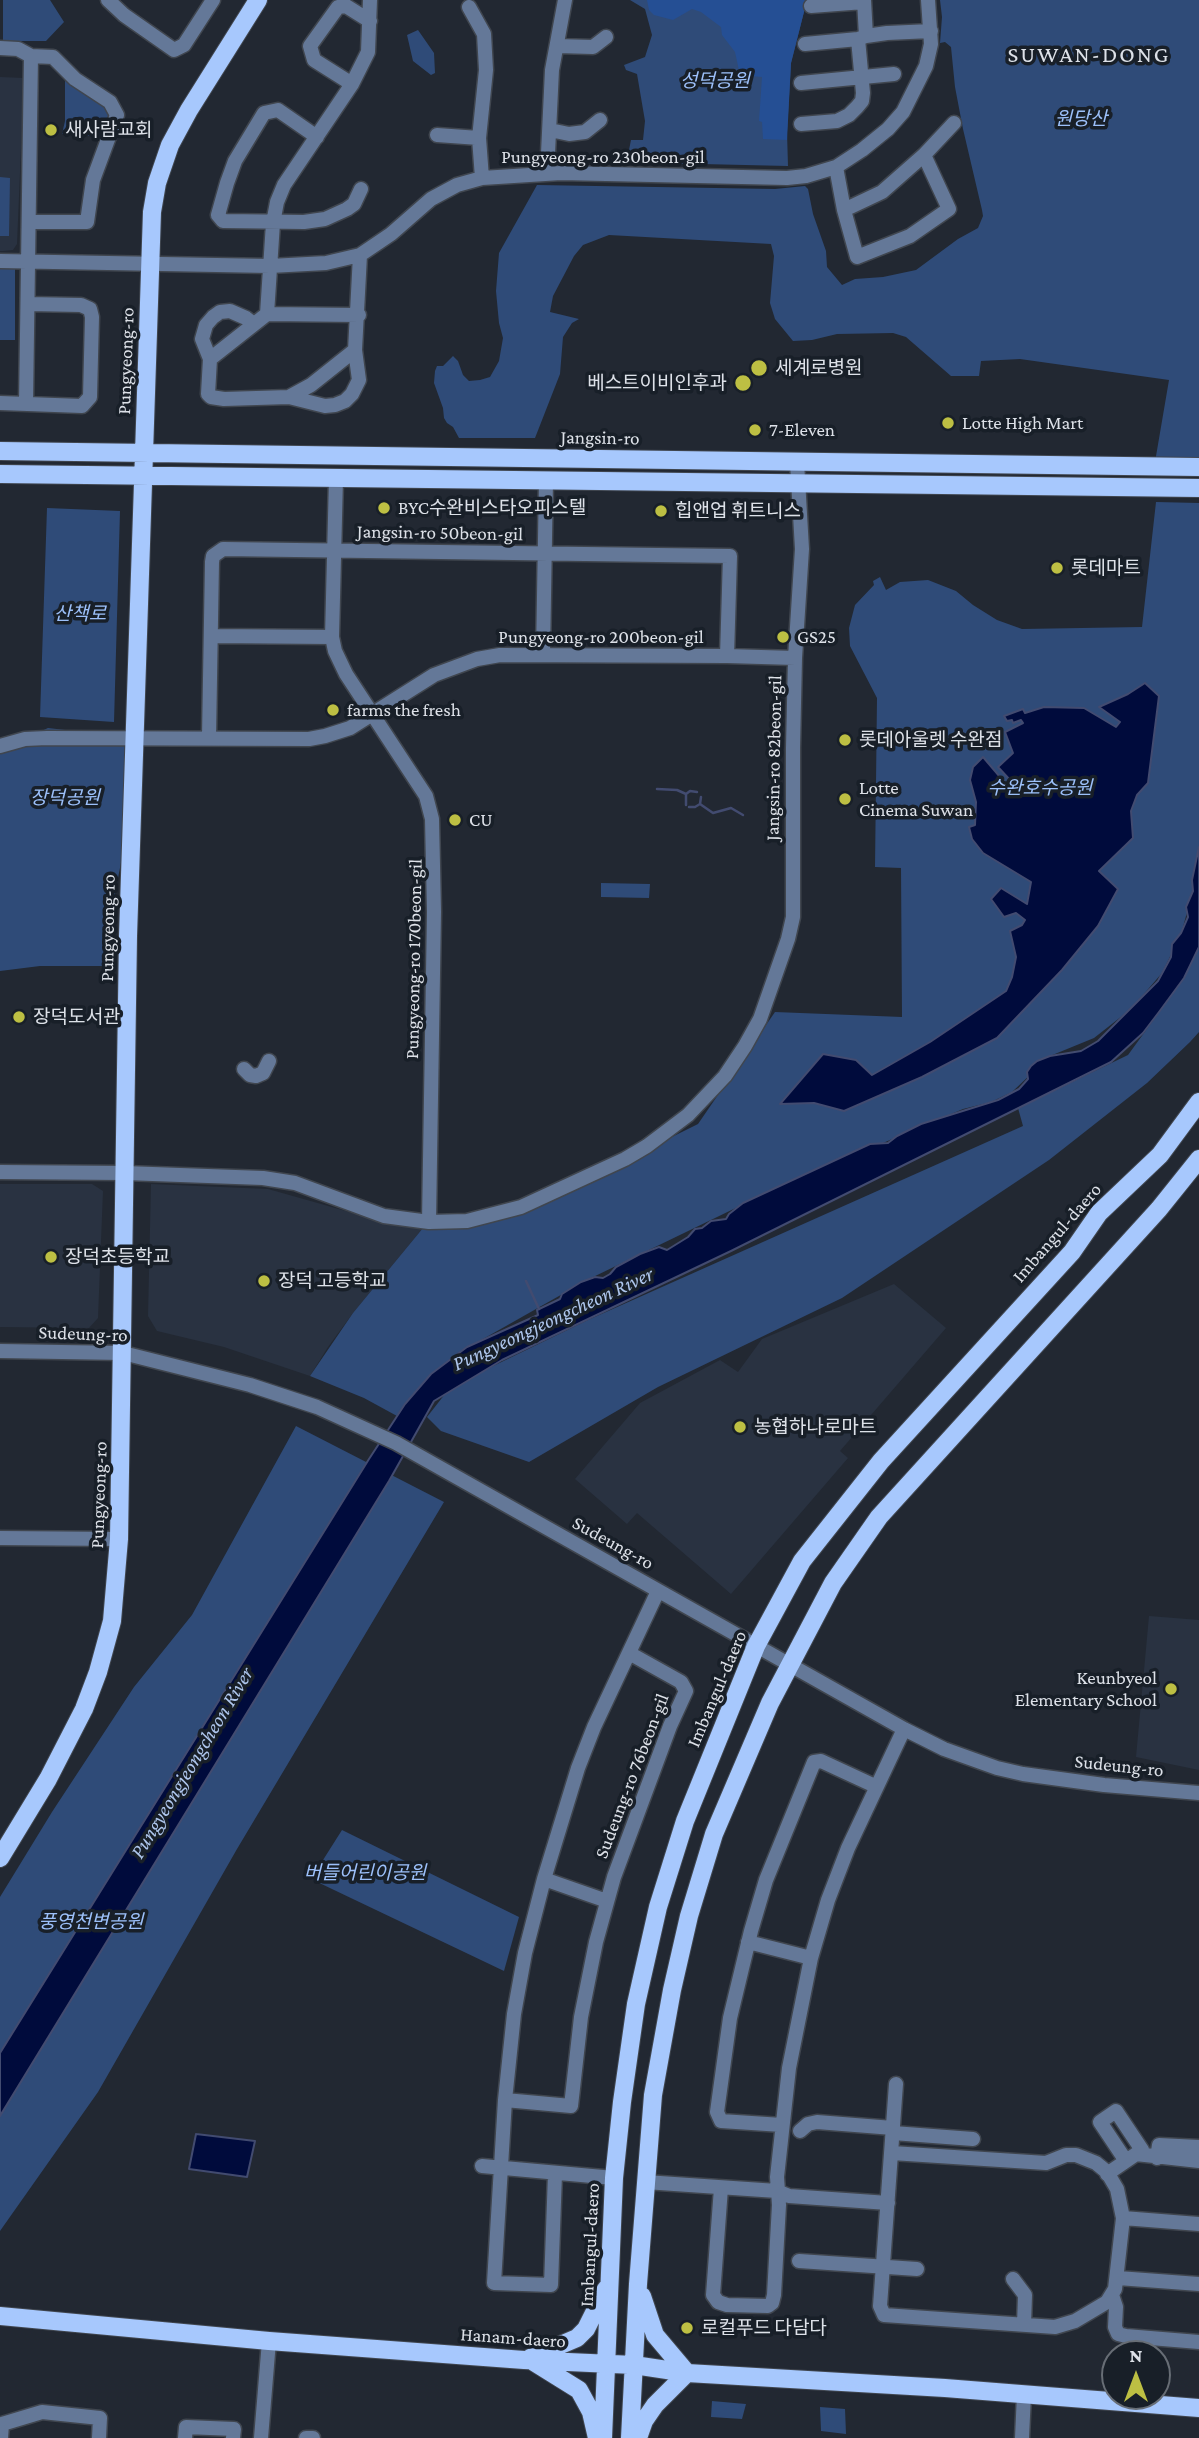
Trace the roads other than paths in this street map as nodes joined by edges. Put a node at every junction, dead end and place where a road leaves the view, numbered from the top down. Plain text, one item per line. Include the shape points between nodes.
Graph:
1 (108, 0) edge
2 (213, 0) edge
3 (258, 0) edge
4 (370, 0) edge
5 (565, 0) edge
6 (928, 0) edge
7 (864, 1) edge
8 (811, 6) dead end
9 (469, 7) dead end
10 (370, 20) junction
11 (931, 31) junction
12 (606, 37) dead end
13 (862, 37) junction
14 (806, 44) dead end
15 (557, 46) junction
16 (0, 48) edge
17 (31, 56) junction
18 (894, 74) dead end
19 (862, 76) junction
20 (801, 83) dead end
21 (352, 84) junction
22 (600, 120) dead end
23 (954, 123) dead end
24 (801, 124) dead end
25 (550, 130) junction
26 (437, 135) dead end
27 (317, 137) junction
28 (480, 138) junction
29 (924, 155) junction
30 (836, 167) junction
31 (547, 174) junction
32 (482, 177) junction
33 (361, 189) dead end
34 (844, 210) junction
35 (29, 222) junction
36 (273, 223) junction
37 (360, 255) junction
38 (0, 261) edge
39 (27, 261) junction
40 (151, 264) junction
41 (270, 266) junction
42 (28, 303) junction
43 (267, 314) junction
44 (359, 315) junction
45 (254, 324) junction
46 (355, 349) junction
47 (210, 359) junction
48 (289, 397) junction
49 (0, 403) edge
50 (26, 403) junction
51 (0, 451) edge
52 (143, 453) junction
53 (797, 462) junction
54 (1199, 467) edge
55 (0, 474) edge
56 (142, 475) junction
57 (336, 478) junction
58 (546, 480) junction
59 (796, 483) junction
60 (1199, 488) edge
61 (334, 551) junction
62 (545, 554) junction
63 (211, 636) junction
64 (332, 636) junction
65 (543, 654) junction
66 (727, 656) junction
67 (795, 658) junction
68 (371, 714) junction
69 (209, 737) junction
70 (134, 738) junction
71 (0, 746) edge
72 (269, 1060) dead end
73 (244, 1069) dead end
74 (1199, 1102) edge
75 (1199, 1159) edge
76 (0, 1172) edge
77 (125, 1173) junction
78 (429, 1222) junction
79 (0, 1351) edge
80 (123, 1353) junction
81 (0, 1538) edge
82 (119, 1539) junction
83 (659, 1591) junction
84 (756, 1646) junction
85 (629, 1653) junction
86 (789, 1664) junction
87 (904, 1729) junction
88 (875, 1786) junction
89 (1199, 1793) edge
90 (0, 1858) edge
91 (544, 1879) junction
92 (607, 1901) junction
93 (748, 1942) junction
94 (811, 1958) junction
95 (896, 2084) dead end
96 (505, 2100) junction
97 (782, 2126) junction
98 (893, 2130) junction
99 (800, 2131) dead end
100 (973, 2139) dead end
101 (1199, 2147) edge
102 (892, 2153) junction
103 (1157, 2158) junction
104 (1199, 2161) edge
105 (482, 2166) dead end
106 (500, 2167) junction
107 (555, 2174) junction
108 (1107, 2174) junction
109 (614, 2178) junction
110 (645, 2182) junction
111 (721, 2188) junction
112 (777, 2191) junction
113 (888, 2203) junction
114 (1123, 2218) junction
115 (1199, 2224) edge
116 (799, 2261) dead end
117 (883, 2267) junction
118 (917, 2269) dead end
119 (1118, 2278) junction
120 (1013, 2279) dead end
121 (609, 2283) junction
122 (638, 2284) junction
123 (1199, 2284) edge
124 (1112, 2295) junction
125 (0, 2316) edge
126 (1024, 2325) junction
127 (269, 2340) junction
128 (1199, 2342) edge
129 (528, 2361) junction
130 (605, 2364) junction
131 (634, 2365) junction
132 (687, 2373) junction
133 (1024, 2394) junction
134 (1199, 2408) edge
135 (1, 2438) edge
136 (99, 2438) edge
137 (185, 2438) edge
138 (233, 2438) edge
139 (261, 2438) edge
140 (306, 2438) edge
141 (313, 2438) edge
142 (597, 2438) edge
143 (603, 2438) edge
144 (630, 2438) edge
145 (638, 2438) edge
146 (1022, 2438) edge

1 - 2 street via 177,50
3 - 40 main road, Pungyeong-ro via 170,145 152,212
4 - 10 street
5 - 15 street
6 - 11 street, Pungyeong-ro 230beon-gil
7 - 8 street
7 - 13 street
9 - 28 street via 484,34
10 - 21 street via 368,52
10 - 21 street via 345,6 338,7 310,46 314,60
11 - 13 street
11 - 30 street, Pungyeong-ro 230beon-gil via 926,66 903,112 876,140
12 - 15 street via 593,47
13 - 14 street
13 - 19 street
15 - 25 street
16 - 17 street via 18,49
17 - 35 street
17 - 35 street via 53,57 75,79 110,102 117,115 93,180 87,222
18 - 19 street
19 - 20 street
19 - 24 street via 862,101 849,115 837,121
21 - 27 street
22 - 25 street via 585,132
23 - 29 street
25 - 31 street
26 - 28 street
27 - 36 street via 284,185
27 - 36 street via 278,110 268,110 235,162 218,215 223,221
28 - 32 street
29 - 34 street via 882,192
29 - 34 street via 949,209 910,236 857,257
30 - 31 street, Pungyeong-ro 230beon-gil via 787,177
30 - 34 street
31 - 32 street, Pungyeong-ro 230beon-gil
32 - 37 street, Pungyeong-ro 230beon-gil via 431,200
33 - 36 street via 354,204 337,215
35 - 39 street
36 - 41 street
37 - 41 street, Pungyeong-ro 230beon-gil via 326,263
37 - 44 street
38 - 39 street, Pungyeong-ro 230beon-gil
39 - 40 street, Pungyeong-ro 230beon-gil
39 - 42 street
40 - 41 street, Pungyeong-ro 230beon-gil
40 - 52 main road, Pungyeong-ro
41 - 43 street
42 - 50 street
42 - 50 street via 90,309 91,391 82,406
43 - 44 street
43 - 45 street
44 - 46 street
45 - 47 street
45 - 47 street via 230,311 213,317 205,325 202,339
46 - 48 street via 312,385
46 - 48 street via 359,380 345,401 325,406
47 - 48 street via 211,397
49 - 50 street
51 - 52 main road, Jangsin-ro
52 - 53 main road, Jangsin-ro
52 - 56 main road, Pungyeong-ro
53 - 54 main road, Jangsin-ro
53 - 59 street, Jangsin-ro 82beon-gil
55 - 56 main road
56 - 57 main road
56 - 70 main road, Pungyeong-ro
57 - 58 main road
57 - 61 street, Jangsin-ro 50beon-gil
58 - 59 main road
58 - 62 street
59 - 60 main road
59 - 67 street, Jangsin-ro 82beon-gil via 802,549
61 - 62 street, Jangsin-ro 50beon-gil
61 - 63 street, Jangsin-ro 50beon-gil via 223,549 213,556
61 - 64 street, Jangsin-ro 50beon-gil
62 - 65 street
62 - 66 street, Jangsin-ro 50beon-gil via 730,556
63 - 64 street
63 - 69 street
64 - 68 street, Jangsin-ro 50beon-gil via 339,662
65 - 66 street, Pungyeong-ro 200beon-gil
65 - 68 street, Pungyeong-ro 200beon-gil via 500,655 453,667
66 - 67 street, Pungyeong-ro 200beon-gil
67 - 78 street, Jangsin-ro 82beon-gil via 793,917 760,1019 746,1046 698,1106 625,1159 494,1216
68 - 69 street, Pungyeong-ro 200beon-gil via 339,733 309,739
68 - 78 street, Pungyeong-ro 170beon-gil via 426,796 432,819
69 - 70 street, Pungyeong-ro 200beon-gil
70 - 71 street, Pungyeong-ro 200beon-gil via 25,739
70 - 77 main road, Pungyeong-ro
72 - 73 street via 262,1073 250,1075
74 - 84 main road, Imbangul-daero via 1160,1155 1099,1213 1072,1252 881,1461 802,1561
75 - 86 main road via 879,1517 833,1583
76 - 77 street
77 - 78 street via 295,1183 384,1216
77 - 80 main road, Pungyeong-ro
79 - 80 street, Sudeung-ro
80 - 82 main road, Pungyeong-ro
80 - 83 street, Sudeung-ro via 250,1385 343,1417
81 - 82 street
82 - 90 main road, Pungyeong-ro via 112,1621 92,1690 48,1779
83 - 84 street, Sudeung-ro
83 - 85 street
84 - 86 street, Sudeung-ro
84 - 109 main road, Imbangul-daero via 685,1821 658,1907 636,2004
85 - 91 street via 583,1755
85 - 92 street, Sudeung-ro 76beon-gil via 681,1682 686,1691
86 - 87 street, Sudeung-ro
86 - 110 main road via 714,1834 689,1916 653,2095
87 - 88 street
87 - 89 street, Sudeung-ro via 977,1762 1023,1774
88 - 93 street via 814,1762 766,1880
88 - 94 street via 828,1900
91 - 92 street
91 - 96 street via 514,2014
92 - 96 street, Sudeung-ro 76beon-gil via 581,2017 571,2106
93 - 94 street
93 - 97 street via 730,2018 717,2112 721,2121
94 - 97 street
95 - 98 street
96 - 106 street
97 - 112 street
98 - 99 street via 817,2122
98 - 100 street
98 - 102 street
101 - 103 street via 1158,2145
102 - 108 street via 1046,2164 1076,2155 1096,2163
102 - 113 street
103 - 104 street
103 - 108 street via 1131,2157
105 - 106 street
106 - 107 street
106 - 107 street via 494,2283 551,2285
107 - 109 street
108 - 114 street via 1117,2189
109 - 121 main road, Imbangul-daero
110 - 111 street
110 - 122 main road
111 - 112 street
111 - 112 street via 713,2295 727,2305 772,2303
112 - 113 street via 789,2196
113 - 117 street
114 - 115 street
114 - 119 street
116 - 117 street
117 - 118 street
117 - 126 street via 880,2306 884,2315
119 - 123 street
119 - 124 street
120 - 126 street via 1025,2295
121 - 129 main road via 586,2329
121 - 130 main road, Imbangul-daero
122 - 131 main road
122 - 132 main road via 655,2335
124 - 126 street via 1075,2321 1055,2327
124 - 128 street via 1118,2334
125 - 127 main road, Hanam-daero
127 - 129 main road, Hanam-daero
127 - 139 street
129 - 130 main road, Hanam-daero
129 - 142 main road via 579,2390 591,2412
130 - 131 main road, Hanam-daero
130 - 143 main road, Imbangul-daero
131 - 132 main road, Hanam-daero
131 - 144 main road
132 - 133 main road, Hanam-daero
132 - 145 main road via 655,2405
133 - 134 main road, Hanam-daero
133 - 146 street
135 - 136 street via 2,2424 42,2412 100,2418
137 - 138 street via 186,2427 234,2429
140 - 141 street

